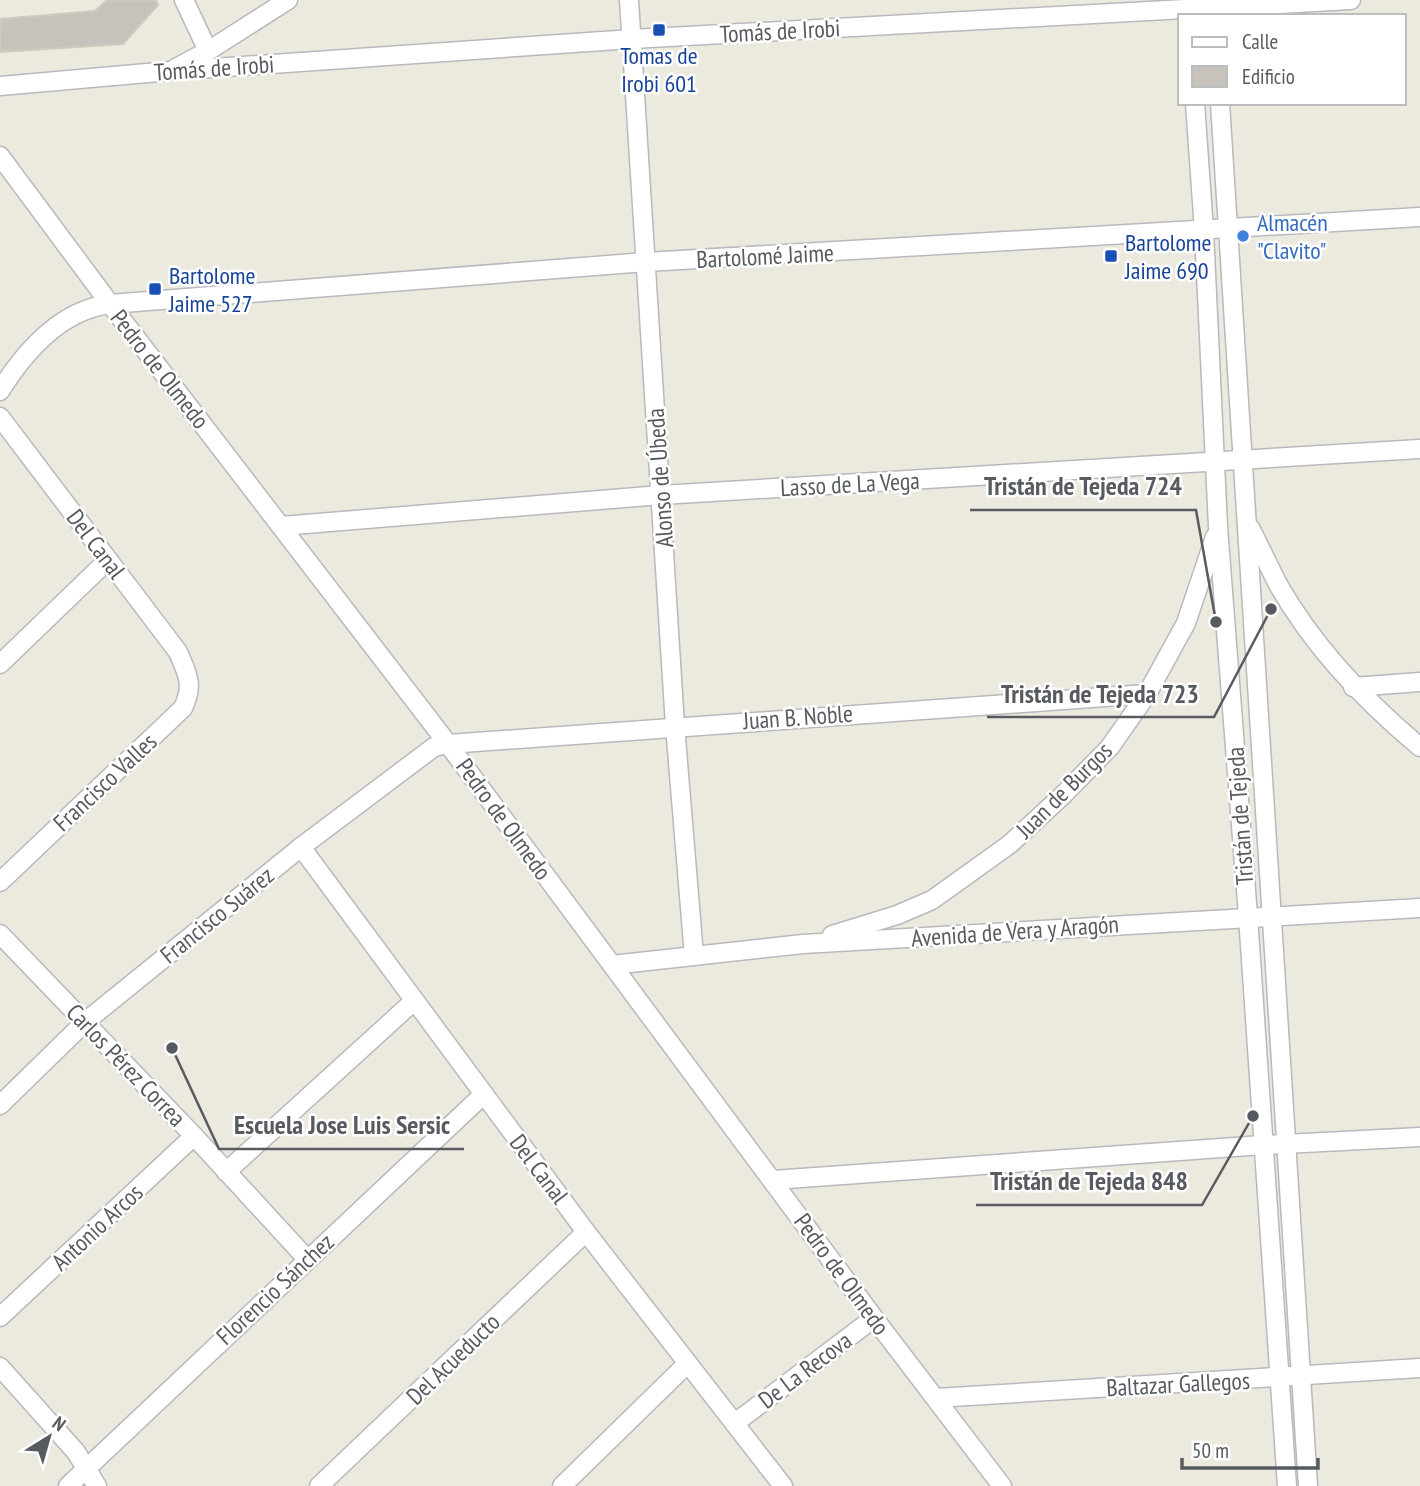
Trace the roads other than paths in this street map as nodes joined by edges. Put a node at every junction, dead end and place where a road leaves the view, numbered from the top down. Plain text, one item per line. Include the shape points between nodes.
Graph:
1 (184, 0) edge
2 (288, 0) edge
3 (629, 0) edge
4 (1351, 0) edge
5 (1213, 8) edge
6 (1189, 9) edge
7 (632, 39) junction
8 (208, 51) junction
9 (170, 71) junction
10 (0, 86) edge
11 (1195, 105) edge
12 (1220, 105) edge
13 (0, 156) edge
14 (1420, 217) edge
15 (1228, 228) junction
16 (1204, 231) junction
17 (646, 262) junction
18 (110, 304) junction
19 (0, 391) edge
20 (0, 417) edge
21 (1420, 449) edge
22 (1242, 460) junction
23 (1217, 462) junction
24 (661, 495) junction
25 (1247, 521) junction
26 (281, 526) junction
27 (1218, 527) junction
28 (108, 560) junction
29 (0, 664) edge
30 (188, 673) joint
31 (1420, 682) edge
32 (1353, 687) junction
33 (1147, 694) junction
34 (675, 726) junction
35 (448, 744) junction
36 (1420, 747) edge
37 (301, 847) junction
38 (0, 882) edge
39 (1420, 908) edge
40 (1248, 916) junction
41 (1271, 916) junction
42 (0, 934) edge
43 (803, 944) junction
44 (694, 956) junction
45 (612, 965) junction
46 (414, 1001) junction
47 (85, 1022) junction
48 (484, 1094) junction
49 (0, 1105) edge
50 (194, 1136) junction
51 (1420, 1137) edge
52 (1286, 1144) junction
53 (1264, 1145) junction
54 (226, 1172) junction
55 (773, 1180) junction
56 (586, 1232) junction
57 (307, 1259) junction
58 (0, 1317) edge
59 (874, 1318) junction
60 (687, 1364) junction
61 (0, 1367) edge
62 (1420, 1368) edge
63 (1302, 1376) junction
64 (1280, 1378) junction
65 (936, 1398) junction
66 (735, 1423) junction
67 (87, 1468) junction
68 (565, 1485) edge
69 (68, 1486) edge
70 (97, 1486) edge
71 (319, 1486) edge
72 (783, 1486) edge
73 (1002, 1486) edge
74 (1287, 1486) edge
75 (1308, 1486) edge

1 - 8 street
2 - 8 street
3 - 7 street, Alonso de Úbeda
4 - 5 street, Tomás de Irobi
5 - 6 street, Tomás de Irobi
6 - 7 street, Tomás de Irobi
7 - 9 street, Tomás de Irobi
7 - 17 street, Alonso de Úbeda
8 - 9 street
9 - 10 street, Tomás de Irobi
11 - 16 street, Tristán de Tejeda
12 - 15 street, Tristán de Tejeda
13 - 18 street, Pedro de Olmedo
14 - 15 street, Bartolomé Jaime
15 - 16 street, Bartolomé Jaime
15 - 22 street, Tristán de Tejeda
16 - 17 street, Bartolomé Jaime
16 - 23 street, Tristán de Tejeda
17 - 18 street, Bartolomé Jaime
17 - 24 street, Alonso de Úbeda
18 - 19 street, Bartolomé Jaime via 62,321 30,350
18 - 26 street, Pedro de Olmedo
20 - 28 street, Del Canal
21 - 22 street, Lasso de La Vega
22 - 23 street, Lasso de La Vega
22 - 25 street, Tristán de Tejeda
23 - 24 street, Lasso de La Vega
23 - 27 street, Tristán de Tejeda
24 - 26 street, Lasso de La Vega
24 - 34 street, Alonso de Úbeda
25 - 32 street via 1280,587
25 - 41 street, Tristán de Tejeda
26 - 35 street, Pedro de Olmedo
27 - 33 street, Juan de Burgos via 1186,623
27 - 40 street, Tristán de Tejeda
28 - 29 street
28 - 30 street, Del Canal
30 - 38 street, Francisco Valles via 191,687 183,708
31 - 32 street
32 - 36 street
33 - 34 street, Juan B. Noble
33 - 43 street, Juan de Burgos via 1110,747 1064,794 970,874 932,900 897,915
34 - 35 street, Juan B. Noble
34 - 44 street, Alonso de Úbeda
35 - 37 street, Francisco Suárez via 434,747
35 - 45 street, Pedro de Olmedo
37 - 46 street, Del Canal
37 - 47 street, Francisco Suárez
39 - 41 street, Avenida de Vera y Aragón
40 - 41 street, Avenida de Vera y Aragón
40 - 43 street, Avenida de Vera y Aragón
40 - 53 street, Tristán de Tejeda
41 - 52 street, Tristán de Tejeda
42 - 47 street, Carlos Pérez Correa
43 - 44 street, Avenida de Vera y Aragón
44 - 45 street, Avenida de Vera y Aragón
45 - 55 street, Pedro de Olmedo
46 - 48 street, Del Canal
46 - 54 street
47 - 49 street, Francisco Suárez
47 - 50 street, Carlos Pérez Correa
48 - 56 street, Del Canal
48 - 57 street, Florencio Sánchez
50 - 54 street, Carlos Pérez Correa
50 - 58 street, Antonio Arcos
51 - 52 street
52 - 53 street
52 - 63 street, Tristán de Tejeda
53 - 55 street
53 - 64 street, Tristán de Tejeda
54 - 57 street, Carlos Pérez Correa
55 - 59 street, Pedro de Olmedo
56 - 60 street, Del Canal
56 - 71 street, Del Acueducto
57 - 67 street, Florencio Sánchez
59 - 65 street, Pedro de Olmedo
59 - 66 street, De La Recova
60 - 66 street, Del Canal
60 - 68 street
61 - 67 street
62 - 63 street, Baltazar Gallegos
63 - 64 street, Baltazar Gallegos
63 - 75 street, Tristán de Tejeda
64 - 65 street, Baltazar Gallegos
64 - 74 street, Tristán de Tejeda
65 - 73 street, Pedro de Olmedo
66 - 72 street, Del Canal
67 - 69 street, Florencio Sánchez
67 - 70 street

